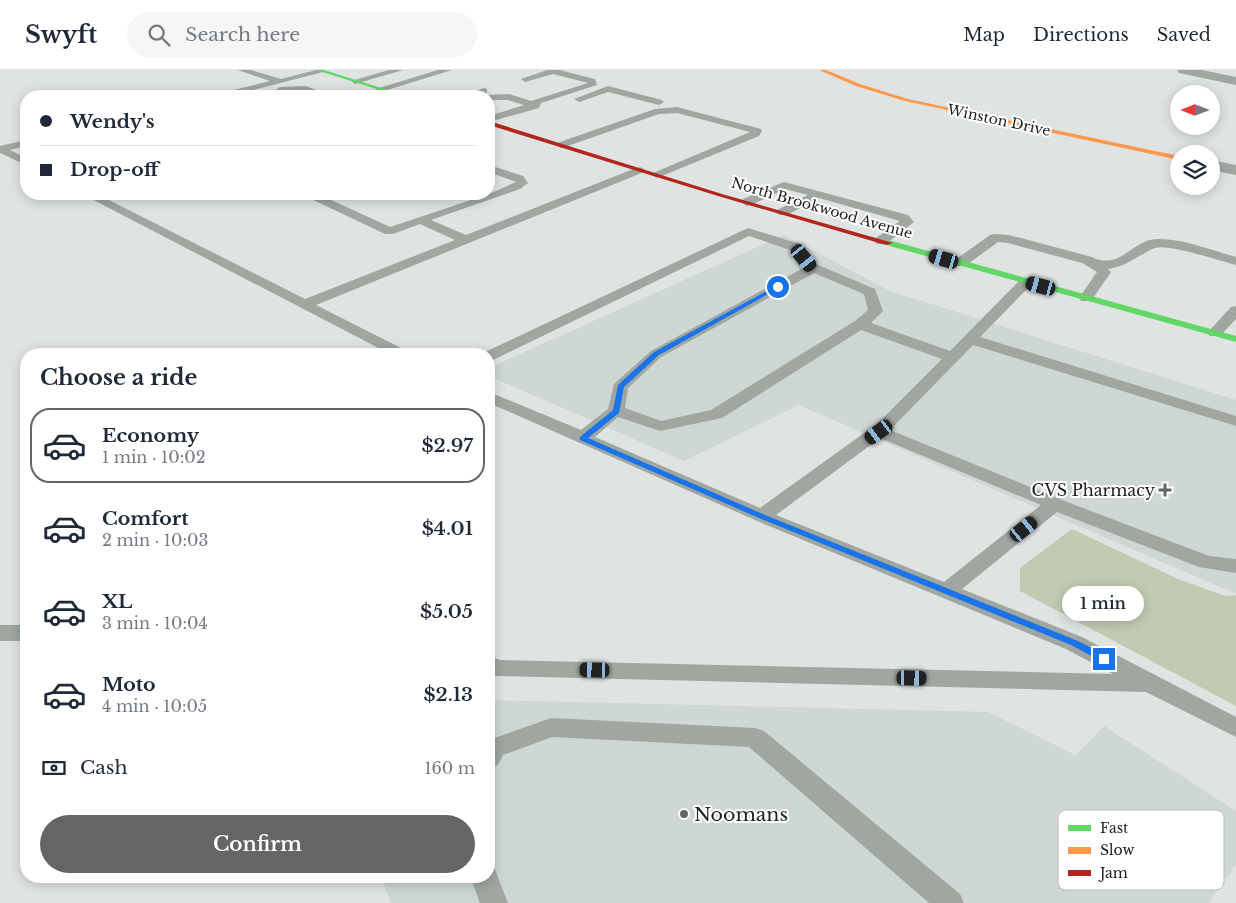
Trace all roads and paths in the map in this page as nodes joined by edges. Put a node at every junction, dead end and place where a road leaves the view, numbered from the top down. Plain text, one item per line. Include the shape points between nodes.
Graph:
1 (242, 70) edge
2 (399, 70) edge
3 (448, 70) edge
4 (822, 70) edge
5 (1183, 70) edge
6 (321, 71) edge
7 (553, 71) edge
8 (525, 79) dead end
9 (355, 81) junction
10 (1236, 81) edge
11 (281, 82) junction
12 (381, 89) junction
13 (246, 90) edge
14 (280, 90) edge
15 (309, 90) edge
16 (384, 90) edge
17 (495, 96) edge
18 (659, 102) dead end
19 (531, 106) junction
20 (495, 119) edge
21 (495, 123) edge
22 (20, 144) edge
23 (561, 145) junction
24 (0, 149) edge
25 (1170, 156) edge
26 (20, 159) edge
27 (1220, 167) edge
28 (495, 170) edge
29 (640, 170) junction
30 (1236, 170) edge
31 (657, 175) junction
32 (495, 194) edge
33 (818, 195) junction
34 (100, 200) edge
35 (322, 200) edge
36 (478, 200) edge
37 (747, 202) junction
38 (783, 212) junction
39 (420, 220) junction
40 (464, 240) junction
41 (881, 241) junction
42 (1236, 261) edge
43 (960, 264) junction
44 (1099, 266) junction
45 (812, 268) junction
46 (1026, 282) junction
47 (1086, 298) junction
48 (305, 304) junction
49 (1236, 310) edge
50 (860, 324) junction
51 (1215, 333) junction
52 (970, 339) junction
53 (1236, 339) edge
54 (390, 348) edge
55 (495, 353) edge
56 (952, 357) junction
57 (495, 400) edge
58 (616, 411) junction
59 (1236, 421) edge
60 (879, 432) junction
61 (582, 438) junction
62 (1055, 504) junction
63 (762, 516) junction
64 (1236, 566) edge
65 (946, 591) junction
66 (0, 634) edge
67 (20, 634) edge
68 (495, 667) edge
69 (1150, 683) junction
70 (1236, 728) edge
71 (495, 748) edge
72 (487, 883) edge
73 (494, 903) edge
74 (950, 903) edge

1 - 11 lane
2 - 9 lane
3 - 12 lane
4 - 25 street, Winston Drive via 868,89 920,104
5 - 10 street
6 - 9 street
6 - 11 lane
7 - 8 lane
7 - 19 lane via 592,81 592,85
9 - 12 street
11 - 13 lane
12 - 16 street
14 - 15 lane
17 - 19 lane via 509,97
18 - 19 lane via 608,89 549,108
19 - 20 lane
21 - 23 street, North Brookwood Avenue
22 - 24 lane
23 - 29 street, North Brookwood Avenue
23 - 31 lane via 668,109 757,131
24 - 26 lane
27 - 30 street
28 - 32 lane via 519,178 522,183
29 - 31 street, North Brookwood Avenue
29 - 40 lane
31 - 37 street, North Brookwood Avenue
33 - 37 lane via 784,185
33 - 38 lane
33 - 41 lane via 904,218 908,222
34 - 48 lane
35 - 39 lane via 389,231
36 - 39 lane
37 - 38 street, North Brookwood Avenue
38 - 41 street, North Brookwood Avenue
39 - 40 lane
40 - 48 lane
41 - 43 street, North Brookwood Avenue
42 - 44 lane via 1155,243 1119,262
43 - 44 lane via 995,238 1087,260
43 - 46 street, North Brookwood Avenue
44 - 47 lane via 1104,272
45 - 50 lane via 870,292 876,311
45 - 55 lane via 795,247 748,232
45 - 58 lane via 656,354 620,387
46 - 47 street, North Brookwood Avenue
46 - 52 lane
47 - 51 street, North Brookwood Avenue
48 - 54 lane
49 - 51 lane
50 - 56 lane
50 - 58 lane via 716,414 660,426
51 - 53 street, North Brookwood Avenue
52 - 56 lane
52 - 59 lane
56 - 60 lane
57 - 61 lane
58 - 61 lane
60 - 62 lane
60 - 63 lane
61 - 63 lane
62 - 64 lane via 1206,562
62 - 65 lane
63 - 65 lane
65 - 69 lane via 1074,643
66 - 67 lane
68 - 69 lane
69 - 70 lane
71 - 74 lane via 551,727 755,738
72 - 73 lane

